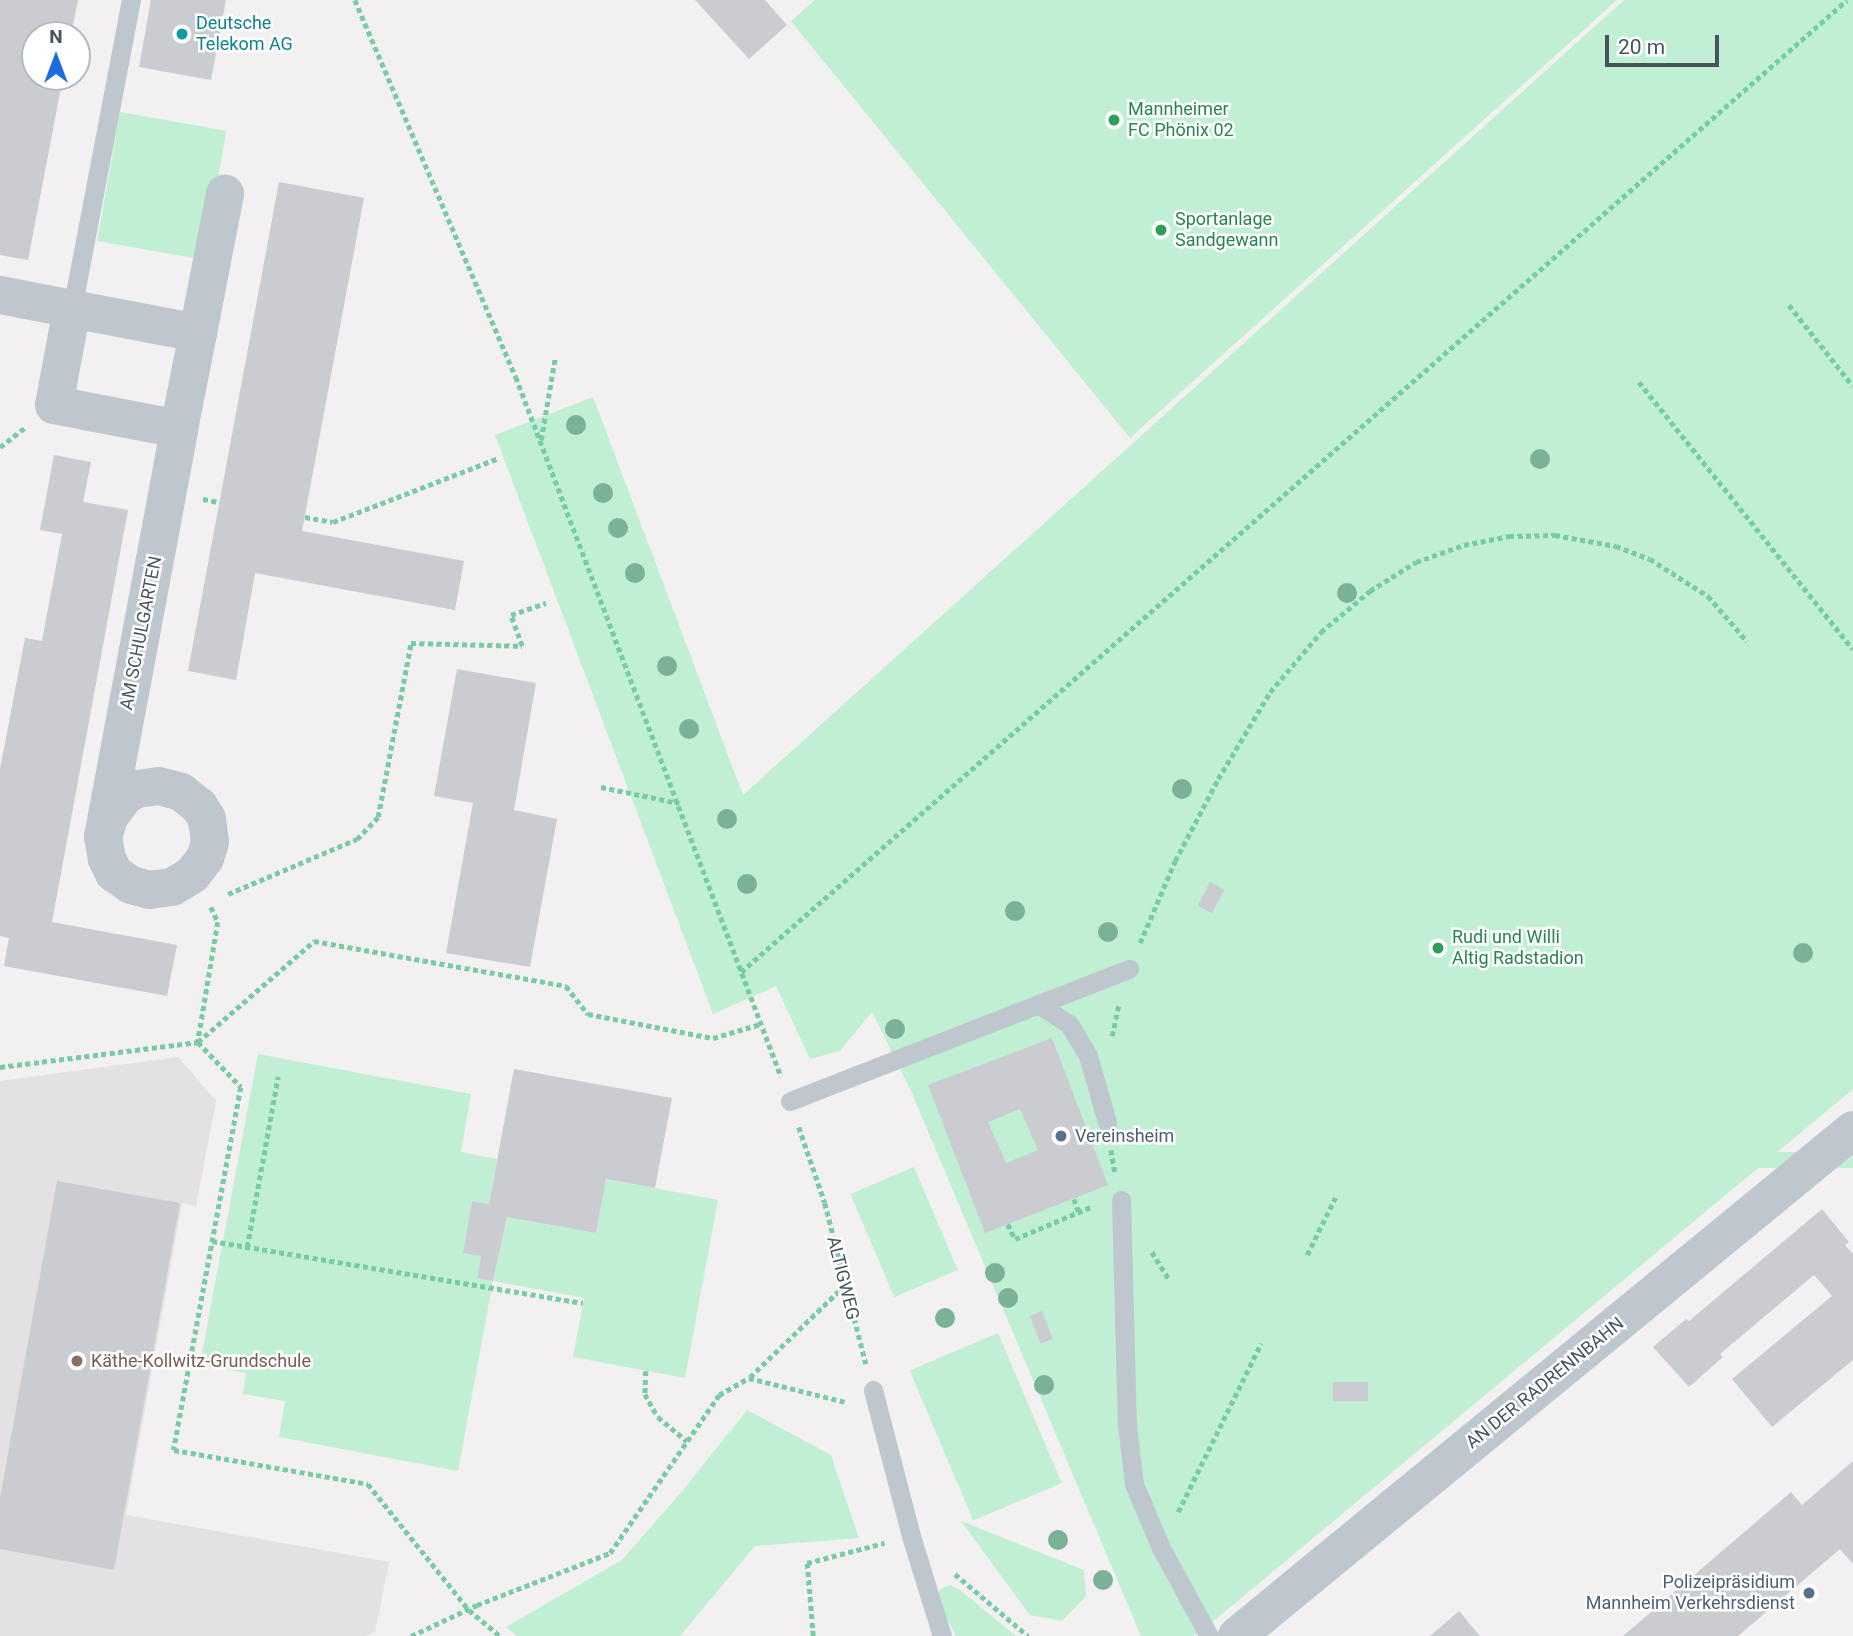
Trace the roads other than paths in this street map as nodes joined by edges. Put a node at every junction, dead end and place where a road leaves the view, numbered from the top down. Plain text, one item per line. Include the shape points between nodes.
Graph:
1 (131, 0) edge
2 (225, 194) dead end
3 (0, 295) edge
4 (72, 309) junction
5 (198, 333) junction
6 (179, 429) junction
7 (103, 837) junction
8 (1129, 969) road end
9 (1038, 1003) junction
10 (790, 1101) road end
11 (1107, 1122) dead end
12 (1853, 1130) edge
13 (1121, 1200) dead end
14 (873, 1390) road end
15 (942, 1636) edge
16 (1209, 1636) edge
17 (1237, 1636) edge

1 - 4 lane
2 - 5 street, AM SCHULGARTEN
3 - 4 street
4 - 5 street
4 - 6 street via 54,405
5 - 6 street, AM SCHULGARTEN
6 - 7 street, AM SCHULGARTEN
7 - 7 street via 114,873 131,885 149,890 200,889 210,842 207,819 181,792 159,786 136,789 109,817
8 - 9 lane
9 - 10 lane
9 - 11 lane via 1069,1024 1088,1056
12 - 17 street, AN DER RADRENNBAHN
13 - 16 lane via 1127,1425 1134,1484 1161,1548
14 - 15 lane

